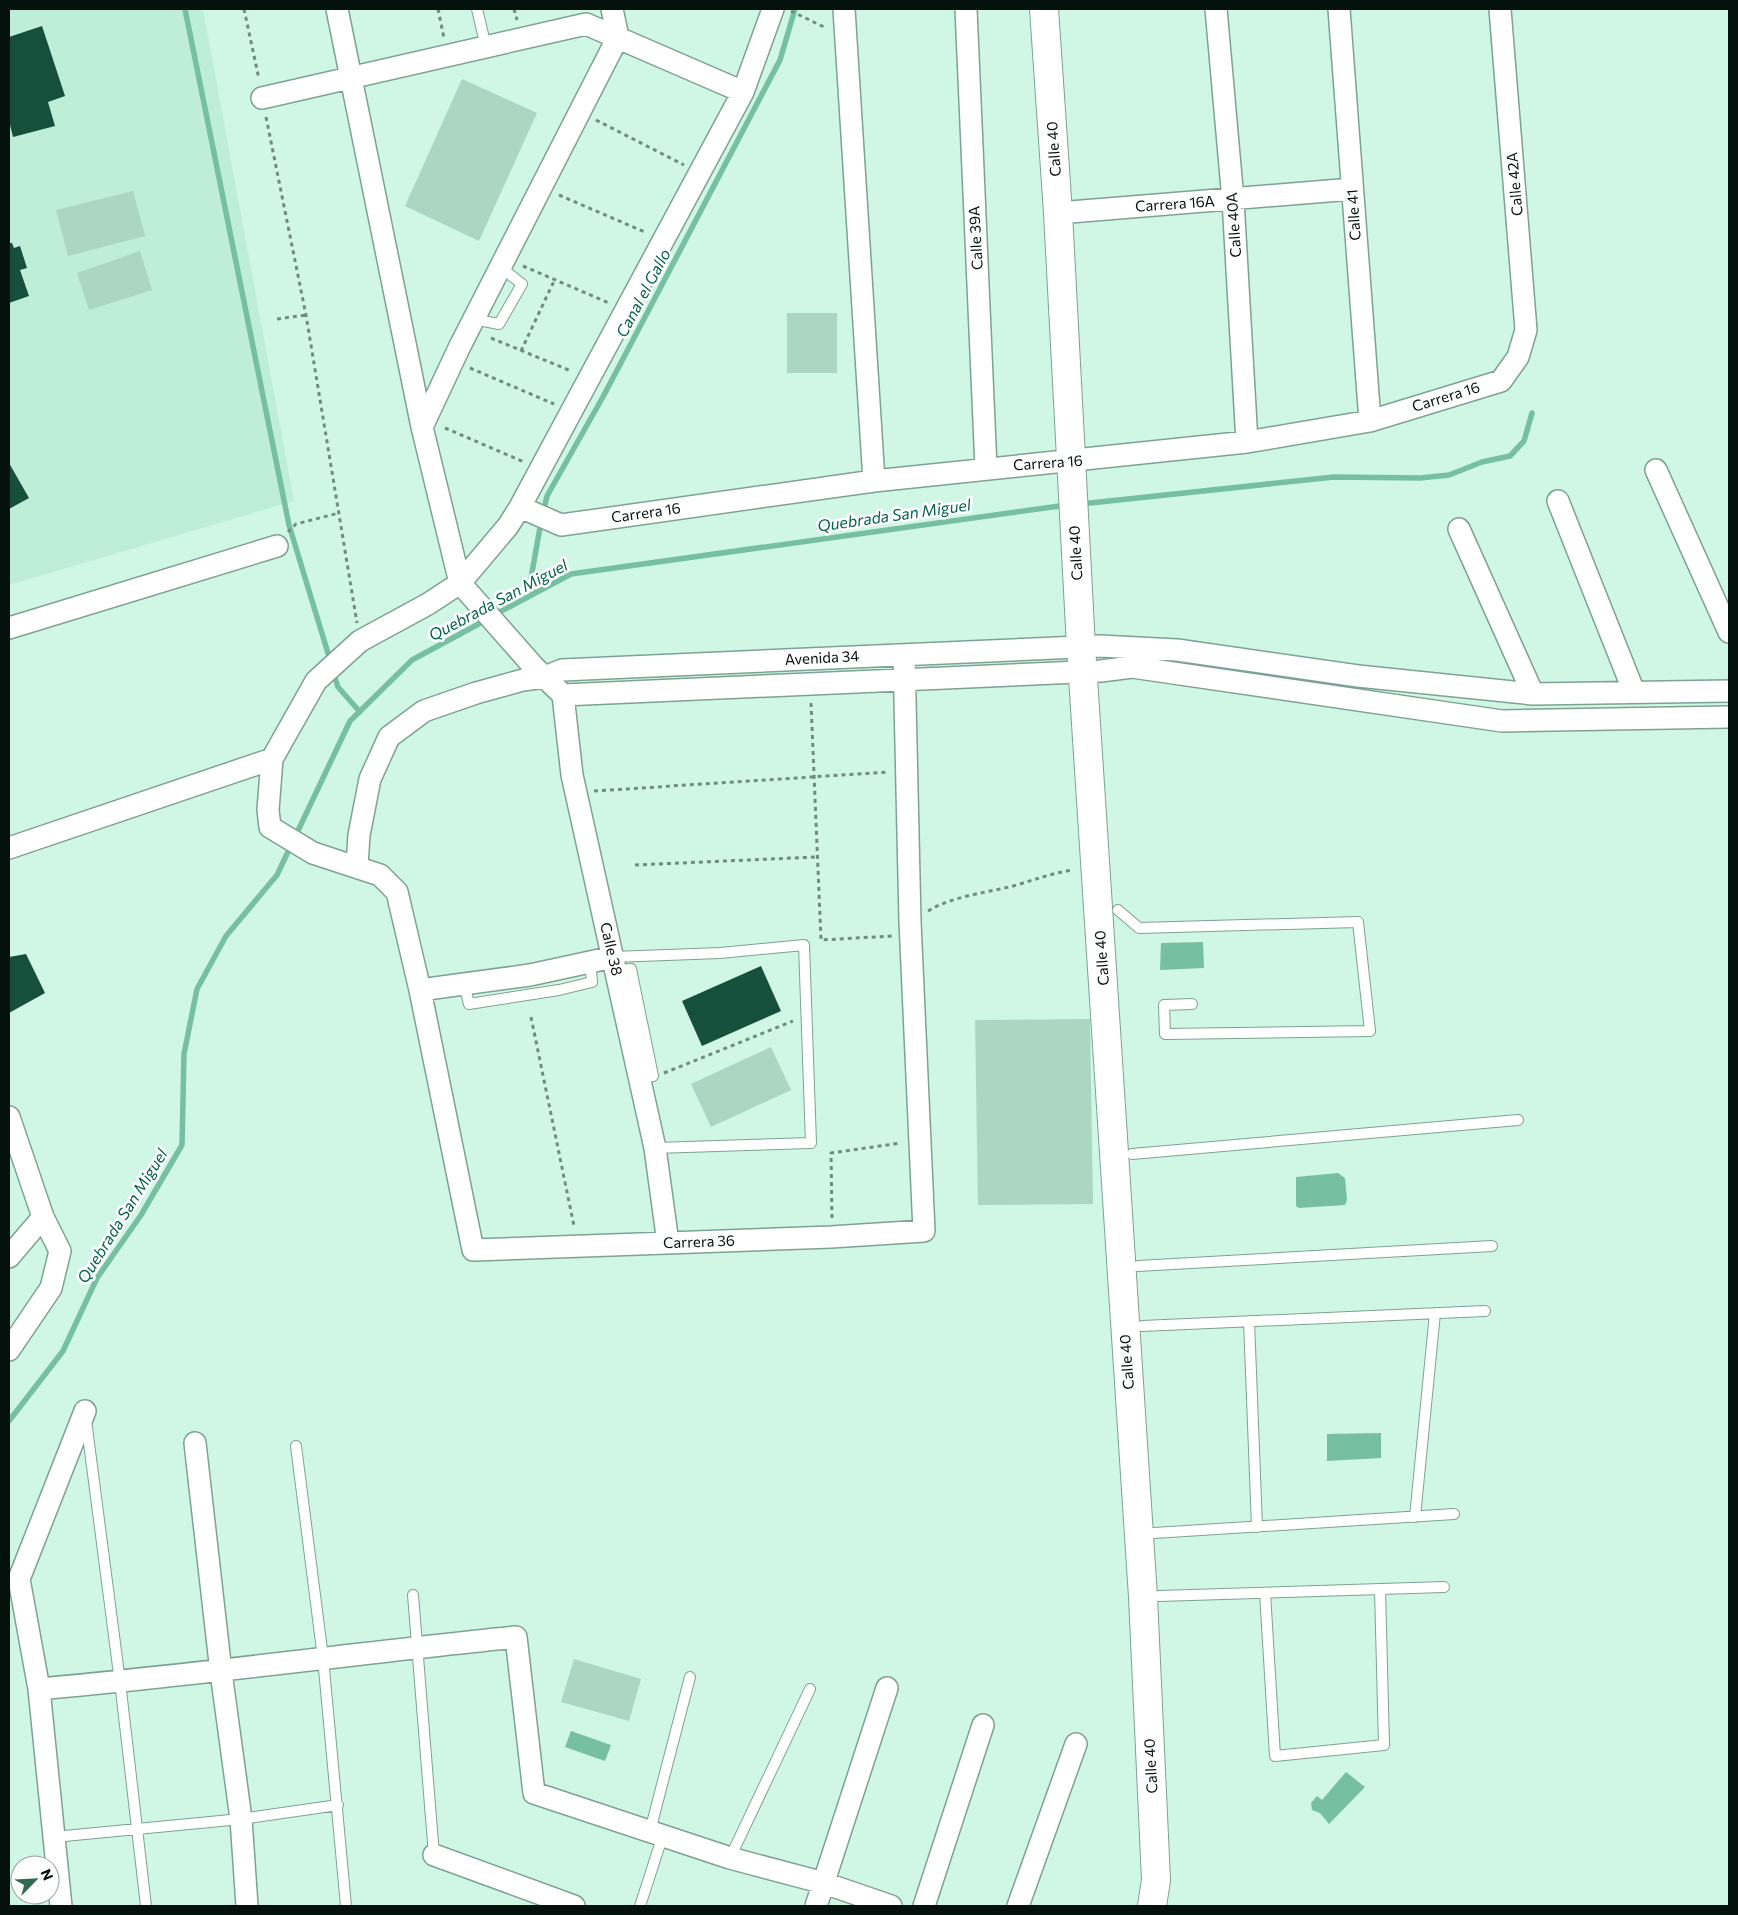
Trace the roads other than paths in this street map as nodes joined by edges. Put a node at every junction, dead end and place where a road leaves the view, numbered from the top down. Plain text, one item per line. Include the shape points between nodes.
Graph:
1 (337, 9) edge
2 (477, 9) edge
3 (612, 9) edge
4 (773, 9) edge
5 (844, 9) edge
6 (966, 9) edge
7 (1044, 9) edge
8 (1062, 9) edge
9 (1216, 9) edge
10 (1339, 9) edge
11 (1500, 9) edge
12 (618, 37) junction
13 (486, 46) junction
14 (351, 78) junction
15 (743, 92) junction
16 (262, 98) road end
17 (1352, 189) junction
18 (1233, 200) junction
19 (1067, 212) junction
20 (1518, 357) joint
21 (1370, 420) junction
22 (422, 427) junction
23 (1247, 442) junction
24 (986, 468) junction
25 (1081, 468) junction
26 (1656, 470) dead end
27 (874, 481) junction
28 (1558, 501) dead end
29 (527, 510) junction
30 (1459, 530) dead end
31 (277, 546) dead end
32 (464, 588) junction
33 (9, 628) edge
34 (1729, 632) edge
35 (904, 655) junction
36 (1092, 659) junction
37 (539, 672) junction
38 (903, 679) junction
39 (1729, 691) edge
40 (1634, 692) junction
41 (1533, 694) junction
42 (563, 695) junction
43 (1729, 718) edge
44 (272, 759) junction
45 (9, 848) edge
46 (357, 866) junction
47 (1108, 910) junction
48 (614, 964) junction
49 (420, 990) junction
50 (1192, 1004) dead end
51 (1118, 1070) junction
52 (9, 1117) edge
53 (1518, 1120) dead end
54 (655, 1148) junction
55 (1132, 1154) junction
56 (43, 1217) junction
57 (668, 1243) junction
58 (1492, 1246) dead end
59 (9, 1257) edge
60 (1130, 1267) junction
61 (1485, 1311) dead end
62 (1435, 1313) junction
63 (1249, 1321) junction
64 (1133, 1327) junction
65 (9, 1350) edge
66 (85, 1411) joint
67 (196, 1443) dead end
68 (296, 1446) dead end
69 (1454, 1514) dead end
70 (1415, 1517) junction
71 (1257, 1527) junction
72 (1154, 1534) junction
73 (1444, 1587) dead end
74 (1380, 1590) junction
75 (1265, 1593) junction
76 (412, 1595) dead end
77 (1151, 1596) junction
78 (416, 1647) junction
79 (323, 1658) junction
80 (221, 1672) junction
81 (690, 1677) dead end
82 (120, 1682) junction
83 (887, 1688) dead end
84 (39, 1689) junction
85 (810, 1689) dead end
86 (983, 1725) dead end
87 (1076, 1744) dead end
88 (338, 1805) junction
89 (240, 1820) junction
90 (137, 1829) junction
91 (657, 1833) junction
92 (54, 1837) junction
93 (434, 1855) joint
94 (730, 1858) junction
95 (824, 1883) junction
96 (61, 1906) edge
97 (146, 1906) edge
98 (247, 1906) edge
99 (346, 1906) edge
100 (574, 1906) edge
101 (640, 1906) edge
102 (816, 1906) edge
103 (891, 1906) edge
104 (924, 1906) edge
105 (1018, 1906) edge
106 (1152, 1906) edge
107 (1168, 1906) edge

1 - 14 street
2 - 13 lane
3 - 12 street
4 - 15 street
5 - 27 street
6 - 24 street, Calle 39A
7 - 19 main road, Calle 40
8 - 19 main road, Calle 40
9 - 18 street, Calle 40A
10 - 17 street, Calle 41
11 - 20 street, Calle 42A via 1526,330
12 - 13 street via 586,24
12 - 15 street
12 - 22 street via 478,327
13 - 14 street
14 - 16 street
14 - 22 street
15 - 29 street
17 - 18 street, Carrera 16A
17 - 21 street, Calle 41
18 - 19 street, Carrera 16A
18 - 23 street, Calle 40A
19 - 25 main road, Calle 40
20 - 21 street, Carrera 16 via 1501,381
21 - 23 street, Carrera 16
22 - 32 street
23 - 25 street, Carrera 16
24 - 25 street, Carrera 16
24 - 27 street, Carrera 16
25 - 36 main road, Calle 40
26 - 34 street
27 - 29 street, Carrera 16 via 561,525
28 - 40 street
29 - 32 street via 508,526
30 - 41 street
31 - 33 street
32 - 37 street
32 - 44 street via 357,643 320,678
35 - 36 street, Avenida 34
35 - 37 street, Avenida 34
35 - 38 street
36 - 38 street, Avenida 34
36 - 41 street via 1177,650 1358,676
36 - 43 street via 1502,721
36 - 47 main road, Calle 40
37 - 42 street
37 - 46 street, Avenida 34 via 424,711 389,737 370,779 359,835
38 - 42 street, Avenida 34
38 - 57 street, Carrera 36 via 906,929 924,1231
39 - 40 street
40 - 41 street
42 - 48 street, Calle 38 via 572,775
44 - 45 street
44 - 46 street via 270,827 313,853
46 - 49 street via 380,875 396,892
47 - 50 lane via 1139,928 1358,922 1370,1031 1164,1034 1164,1005
47 - 51 main road, Calle 40
48 - 49 street via 590,961 530,975
48 - 54 street, Calle 38
48 - 54 lane via 804,945 811,1143
49 - 57 street, Carrera 36 via 473,1250
51 - 55 main road, Calle 40
51 - 60 main road, Calle 40
52 - 56 street
53 - 55 lane
54 - 57 street, Calle 38
55 - 60 main road, Calle 40
56 - 59 street
56 - 65 street via 60,1251 51,1288
58 - 60 lane
60 - 64 main road, Calle 40
61 - 62 lane
62 - 63 lane
62 - 70 lane
63 - 64 lane
63 - 71 lane
64 - 72 main road, Calle 40
64 - 77 main road, Calle 40
66 - 82 lane
66 - 84 street via 19,1579
67 - 80 street
68 - 79 lane
69 - 70 lane
70 - 71 lane
71 - 72 lane
72 - 77 main road, Calle 40
73 - 74 lane
74 - 75 lane
74 - 75 lane via 1384,1745 1275,1756
75 - 77 lane
76 - 78 lane
77 - 106 main road, Calle 40 via 1156,1880
77 - 107 main road, Calle 40 via 1172,1880
78 - 79 street
78 - 91 street via 516,1637 534,1793
78 - 93 lane
79 - 80 street
79 - 88 lane
80 - 82 street
80 - 89 street
81 - 91 lane
82 - 84 street
82 - 90 lane
83 - 95 street
84 - 92 street
85 - 94 lane
86 - 104 street
87 - 105 street
88 - 89 lane
88 - 99 lane
89 - 90 lane
89 - 98 street
90 - 92 lane
90 - 97 lane
91 - 94 street
91 - 101 lane
92 - 96 street
93 - 100 street
94 - 95 street
95 - 102 street
95 - 103 street

